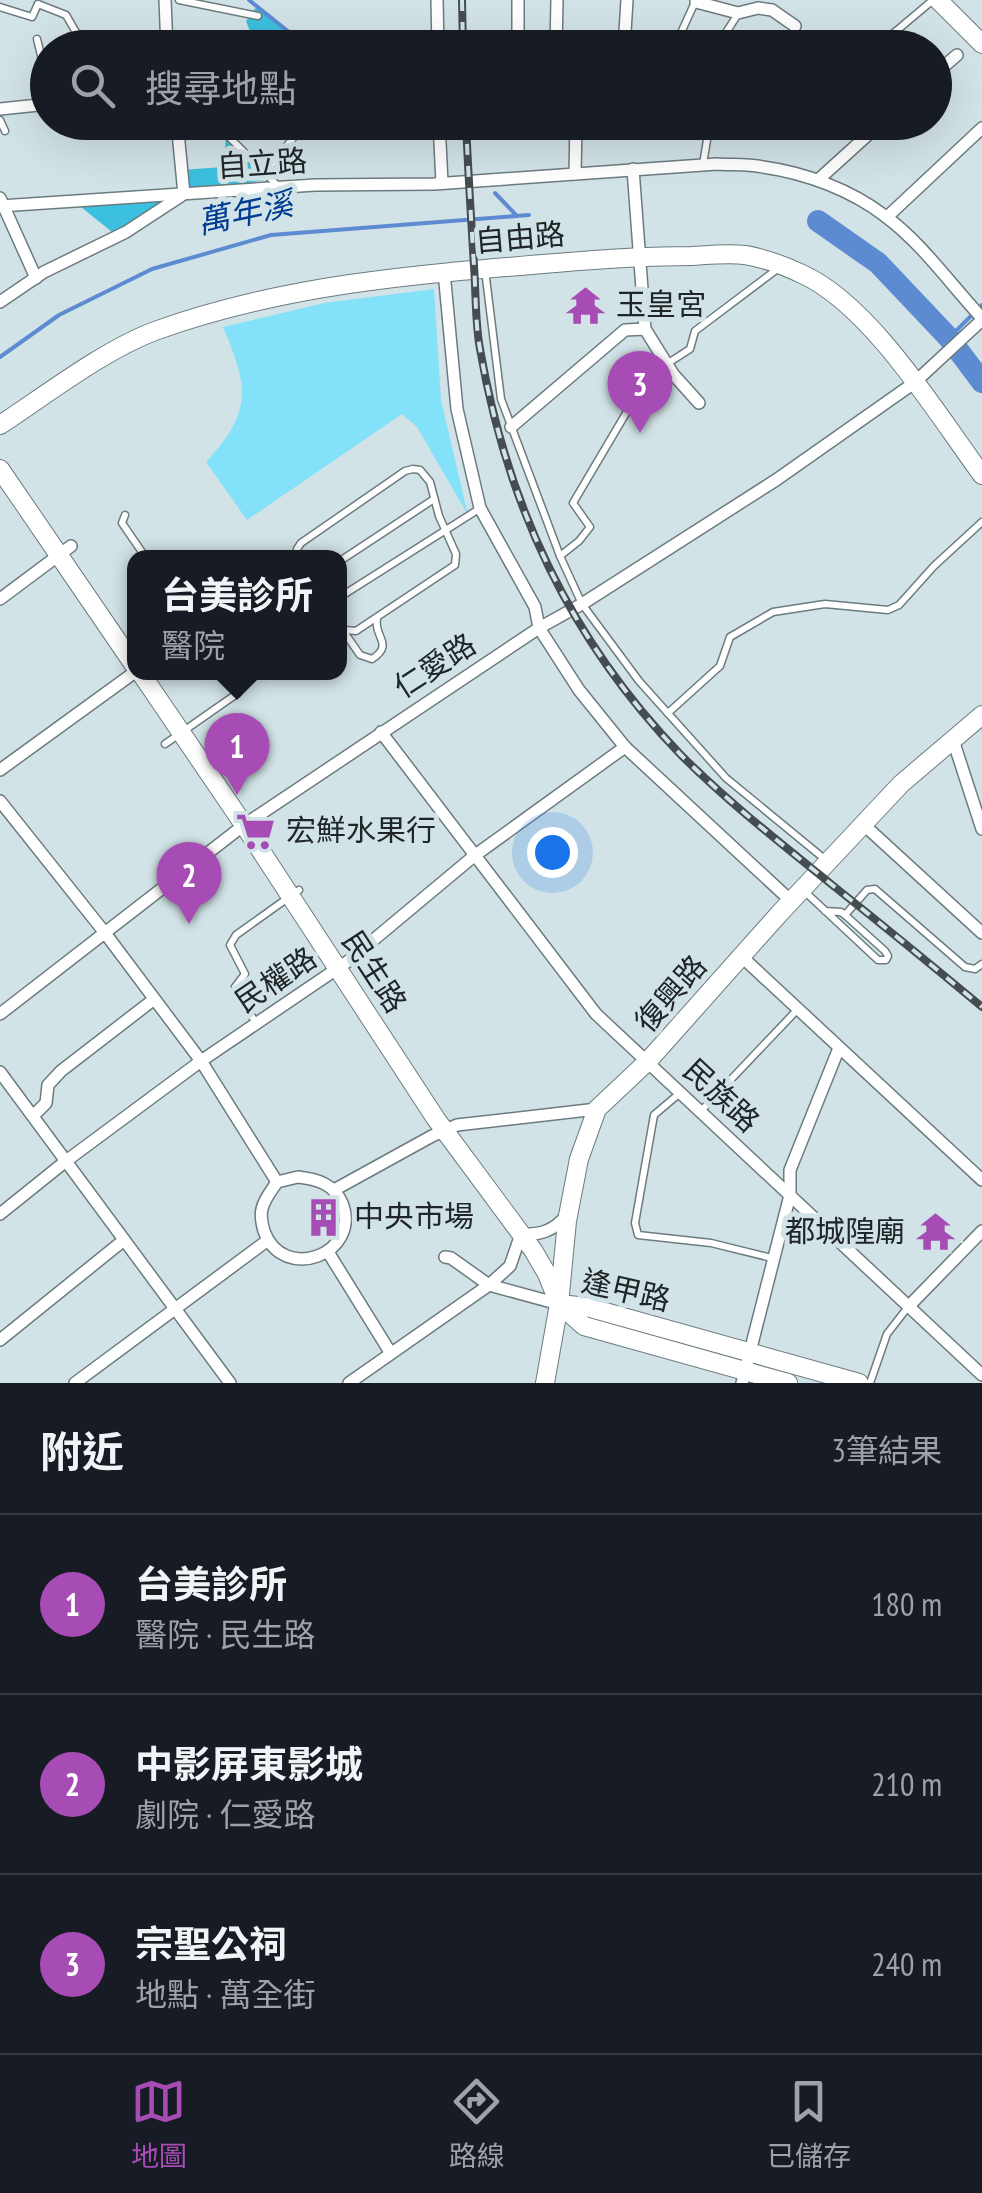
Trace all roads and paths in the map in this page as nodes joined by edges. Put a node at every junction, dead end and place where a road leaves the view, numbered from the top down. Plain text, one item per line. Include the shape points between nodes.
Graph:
1 (165, 0) edge
2 (179, 0) edge
3 (437, 0) edge
4 (518, 0) edge
5 (557, 0) edge
6 (627, 0) edge
7 (935, 0) edge
8 (696, 1) edge
9 (38, 2) edge
10 (0, 7) edge
11 (738, 13) junction
12 (258, 16) dead end
13 (795, 26) dead end
14 (75, 30) edge
15 (166, 30) edge
16 (438, 30) edge
17 (518, 30) edge
18 (556, 30) edge
19 (625, 30) edge
20 (682, 30) edge
21 (727, 30) edge
22 (898, 30) edge
23 (982, 44) edge
24 (957, 54) dead end
25 (952, 59) edge
26 (30, 106) edge
27 (0, 109) edge
28 (0, 120) edge
29 (982, 128) edge
30 (4, 130) dead end
31 (178, 140) edge
32 (232, 140) edge
33 (291, 140) edge
34 (440, 140) edge
35 (576, 140) edge
36 (707, 140) edge
37 (862, 140) edge
38 (703, 165) junction
39 (633, 169) junction
40 (264, 173) junction
41 (575, 174) junction
42 (818, 180) junction
43 (442, 184) junction
44 (281, 189) junction
45 (184, 194) junction
46 (1, 203) edge
47 (887, 217) junction
48 (640, 256) junction
49 (782, 266) junction
50 (485, 268) junction
51 (444, 272) junction
52 (36, 278) junction
53 (0, 302) edge
54 (979, 315) edge
55 (645, 329) junction
56 (666, 363) junction
57 (914, 382) junction
58 (699, 403) dead end
59 (0, 425) edge
60 (511, 428) junction
61 (0, 469) edge
62 (982, 475) edge
63 (434, 499) junction
64 (480, 508) junction
65 (125, 515) dead end
66 (982, 522) edge
67 (444, 530) junction
68 (65, 550) junction
69 (141, 550) edge
70 (297, 550) edge
71 (347, 556) edge
72 (560, 556) junction
73 (347, 592) edge
74 (0, 600) edge
75 (582, 604) junction
76 (378, 617) junction
77 (540, 628) junction
78 (347, 630) edge
79 (347, 636) edge
80 (127, 652) edge
81 (127, 680) edge
82 (144, 680) edge
83 (229, 680) edge
84 (668, 713) junction
85 (982, 716) edge
86 (180, 732) junction
87 (381, 732) junction
88 (952, 740) junction
89 (164, 744) dead end
90 (625, 747) junction
91 (0, 770) edge
92 (0, 801) edge
93 (863, 824) junction
94 (244, 825) junction
95 (982, 830) edge
96 (474, 856) junction
97 (828, 862) junction
98 (294, 893) junction
99 (797, 895) junction
100 (825, 911) junction
101 (845, 915) junction
102 (982, 933) edge
103 (105, 934) junction
104 (741, 956) junction
105 (982, 964) edge
106 (338, 968) junction
107 (154, 1000) junction
108 (798, 1009) junction
109 (0, 1014) edge
110 (256, 1024) junction
111 (840, 1048) junction
112 (648, 1061) junction
113 (201, 1062) junction
114 (0, 1072) edge
115 (681, 1092) junction
116 (598, 1109) junction
117 (701, 1111) junction
118 (33, 1116) junction
119 (445, 1130) junction
120 (66, 1161) junction
121 (982, 1180) edge
122 (277, 1182) junction
123 (334, 1190) junction
124 (790, 1194) junction
125 (569, 1213) junction
126 (0, 1214) edge
127 (982, 1231) edge
128 (521, 1234) junction
129 (124, 1240) junction
130 (268, 1240) junction
131 (328, 1252) junction
132 (445, 1256) dead end
133 (773, 1259) junction
134 (489, 1285) junction
135 (558, 1304) junction
136 (909, 1306) junction
137 (174, 1308) junction
138 (0, 1340) edge
139 (390, 1352) junction
140 (750, 1352) junction
141 (982, 1376) edge
142 (743, 1377) edge
143 (227, 1382) edge
144 (75, 1383) edge
145 (349, 1383) edge
146 (546, 1383) edge
147 (788, 1383) edge
148 (859, 1383) edge
149 (870, 1383) edge

1 - 15 street
2 - 12 lane
3 - 16 street
4 - 17 street
5 - 18 street
6 - 19 street
7 - 22 lane
7 - 23 main road
8 - 11 street
8 - 20 lane
9 - 10 lane via 32,17
9 - 14 lane via 66,15
11 - 13 street via 772,10
11 - 21 lane
24 - 25 street
26 - 27 street
28 - 30 lane
29 - 47 street
31 - 45 street
32 - 40 lane
33 - 40 lane
34 - 43 street
35 - 41 street
36 - 38 lane
37 - 42 street
38 - 39 street, 自立路
38 - 42 street, 自立路 via 763,166
39 - 41 street, 自立路
39 - 48 street
40 - 44 lane
41 - 43 street, 自立路
42 - 47 street, 自立路
43 - 44 street, 自立路
44 - 45 street, 自立路
45 - 46 street
45 - 52 street, 自立路
46 - 52 street
47 - 54 street, 自立路
48 - 49 main road, 自由路 via 744,255
48 - 50 main road, 自由路
48 - 55 street
49 - 56 lane via 695,331 690,349
49 - 57 main road, 自由路 via 852,308
50 - 51 main road, 自由路
50 - 60 lane
51 - 59 main road, 自由路 via 318,287 157,330
51 - 64 street via 457,409
52 - 53 street, 自立路
54 - 57 street, 仁愛路
55 - 56 street
55 - 60 street via 625,330
56 - 58 street
56 - 72 lane via 648,376 573,503 590,526
57 - 62 main road, 自由路
57 - 75 street, 仁愛路
60 - 72 lane
61 - 68 main road
63 - 67 lane
63 - 70 lane via 426,474 413,468
63 - 71 lane
64 - 67 lane
64 - 77 street
65 - 69 lane via 122,522
66 - 84 lane via 888,610 825,604 773,612 730,637 720,666
67 - 73 lane
67 - 76 lane via 455,565
68 - 74 street
68 - 80 main road
72 - 75 lane
75 - 77 street, 仁愛路
75 - 84 lane
76 - 78 lane
76 - 79 lane via 383,648 372,659 360,655
77 - 87 street, 仁愛路
77 - 90 street
81 - 91 street
82 - 86 main road, 民生路
83 - 86 lane via 238,694
84 - 97 lane via 726,778
85 - 88 main road, 復興路
86 - 89 lane
86 - 94 main road, 民生路
87 - 94 street, 仁愛路
87 - 96 street, 民族路
88 - 93 main road, 復興路
88 - 95 street
90 - 96 street, 民權路
90 - 99 street
92 - 103 street
93 - 97 main road, 復興路
93 - 102 street
94 - 98 main road, 民生路
94 - 103 street, 仁愛路
96 - 106 street, 民權路
96 - 112 street, 民族路 via 596,1014
97 - 99 main road, 復興路
98 - 106 main road, 民生路
98 - 110 lane via 230,945 245,974 236,993
99 - 100 lane
99 - 104 main road, 復興路
100 - 101 lane
100 - 101 lane via 878,960 886,960
101 - 105 lane via 875,888 965,967
103 - 107 street
103 - 109 street, 仁愛路
104 - 108 street
104 - 112 main road, 復興路
106 - 110 street, 民權路
106 - 119 main road, 民生路
107 - 113 street
107 - 118 street via 61,1071
108 - 111 street
108 - 117 lane
110 - 113 street, 民權路
111 - 121 street
111 - 124 street via 790,1170
112 - 115 street, 民族路
112 - 116 main road, 復興路
113 - 120 street, 民權路
113 - 122 street
114 - 118 street
115 - 117 street, 民族路
115 - 133 lane via 654,1116 638,1235 711,1242
116 - 119 street
116 - 125 main road, 復興路 via 578,1158
117 - 124 street, 民族路
118 - 120 street
119 - 123 street
119 - 128 main road, 民生路
120 - 126 street, 民權路
120 - 129 street
122 - 123 street via 298,1177
122 - 130 street via 260,1211
123 - 131 street via 345,1223
124 - 133 street
124 - 136 street, 民族路
125 - 128 street via 548,1232
125 - 135 main road, 復興路
127 - 136 street
128 - 134 street via 510,1266
128 - 135 main road, 民生路
129 - 137 street
129 - 138 street
130 - 131 street via 295,1259
130 - 137 street
131 - 139 street
132 - 134 street
133 - 140 street
134 - 135 street
134 - 139 street
135 - 140 main road, 逢甲路
135 - 142 main road, 逢甲路 via 584,1326
135 - 146 main road, 復興路
136 - 141 street, 民族路
136 - 149 lane via 887,1334
137 - 143 street
137 - 144 street
139 - 145 street
140 - 142 street
140 - 148 main road, 逢甲路
142 - 147 main road, 逢甲路

